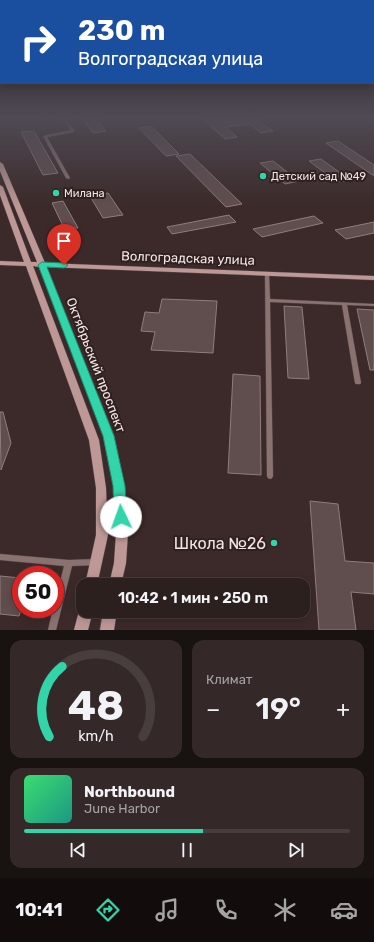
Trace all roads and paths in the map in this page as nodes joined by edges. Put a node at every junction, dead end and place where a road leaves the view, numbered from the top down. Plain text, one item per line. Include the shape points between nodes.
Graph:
1 (51, 147) edge
2 (0, 164) edge
3 (68, 178) dead end
4 (0, 187) edge
5 (0, 263) edge
6 (29, 264) junction
7 (42, 265) junction
8 (267, 274) junction
9 (374, 278) edge
10 (268, 300) junction
11 (344, 303) junction
12 (374, 304) edge
13 (358, 383) dead end
14 (270, 476) dead end
15 (0, 557) edge
16 (97, 562) junction
17 (69, 563) junction
18 (94, 578) edge
19 (117, 578) edge
20 (84, 618) edge
21 (109, 618) edge
22 (52, 630) edge
23 (81, 630) edge
24 (107, 630) edge

1 - 3 lane
2 - 7 main road, Октябрьский проспект
4 - 6 main road
5 - 6 main road, Волгоградская улица
6 - 7 main road, Волгоградская улица
6 - 16 main road via 94,440 102,488 102,535
7 - 8 main road, Волгоградская улица
7 - 19 main road, Октябрьский проспект via 109,436 119,486 122,533
8 - 9 main road, Волгоградская улица
8 - 10 lane
10 - 11 lane
10 - 14 lane
11 - 12 lane
11 - 13 lane
15 - 17 lane
16 - 17 lane
16 - 18 main road
17 - 22 lane
20 - 23 main road
21 - 24 main road

